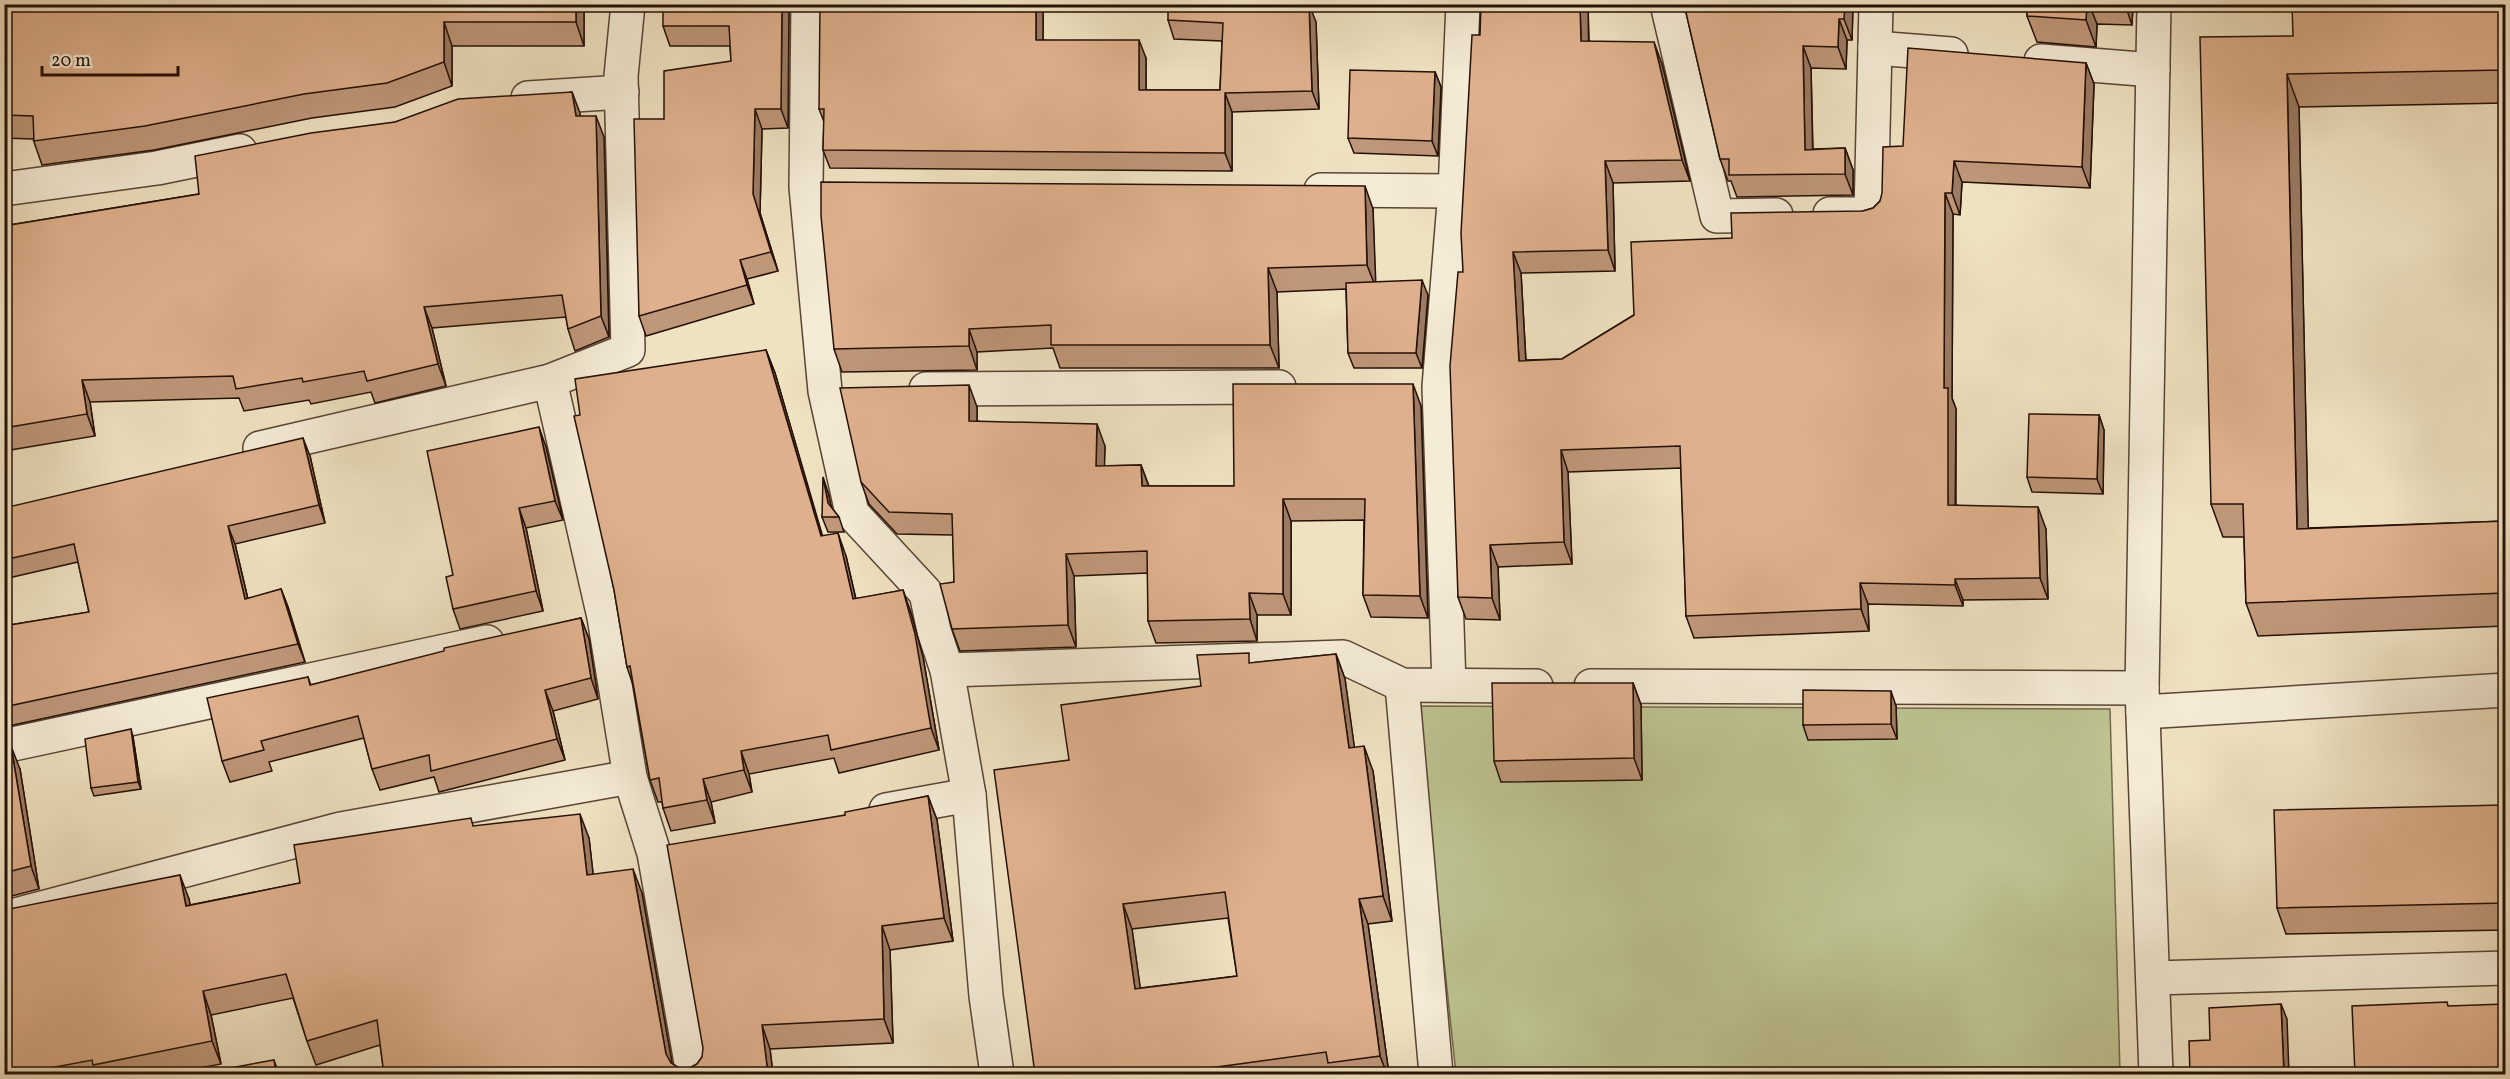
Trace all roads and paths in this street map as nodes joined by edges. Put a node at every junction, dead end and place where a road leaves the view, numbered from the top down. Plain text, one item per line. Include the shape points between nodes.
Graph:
1 (628, 4) edge
2 (808, 4) edge
3 (1463, 4) edge
4 (1668, 4) edge
5 (1876, 4) edge
6 (2154, 4) edge
7 (1875, 48) junction
8 (1979, 56) edge
9 (2014, 59) edge
10 (2153, 70) junction
11 (622, 92) junction
12 (496, 100) edge
13 (271, 145) edge
14 (806, 187) junction
15 (842, 187) edge
16 (4, 189) edge
17 (1290, 190) edge
18 (1455, 191) junction
19 (550, 381) junction
20 (1309, 387) edge
21 (1404, 387) edge
22 (1439, 387) junction
23 (861, 390) edge
24 (896, 390) edge
25 (825, 391) junction
26 (225, 456) edge
27 (604, 617) junction
28 (570, 624) edge
29 (512, 637) edge
30 (947, 669) junction
31 (1402, 685) junction
32 (1449, 685) junction
33 (2505, 690) edge
34 (2142, 700) junction
35 (4, 746) edge
36 (630, 777) junction
37 (969, 795) junction
38 (852, 816) edge
39 (689, 846) edge
40 (654, 853) junction
41 (4, 918) edge
42 (2505, 968) edge
43 (2153, 978) junction
44 (693, 1074) edge
45 (997, 1074) edge
46 (1436, 1074) edge
47 (2156, 1074) edge

1 - 11 street
2 - 14 street
3 - 18 street
4 - 7 street via 1717,216 1871,214
5 - 7 street
6 - 10 street
7 - 8 street
9 - 10 street
10 - 34 street
11 - 12 street
11 - 19 street via 628,350
13 - 16 street via 158,168
14 - 15 street
14 - 25 street
17 - 18 street
18 - 22 street
19 - 26 street
19 - 27 street
20 - 24 street
21 - 22 street
22 - 32 street
23 - 25 street
25 - 30 street via 852,513 926,592
27 - 28 street
27 - 36 street
29 - 35 street
30 - 31 street via 1343,657
30 - 37 street
31 - 32 street
31 - 46 street
32 - 34 street
33 - 34 street
34 - 43 street
36 - 40 street
36 - 41 street via 340,829
37 - 38 street
37 - 45 street via 986,996
39 - 40 street
40 - 44 street
42 - 43 street
43 - 47 street

